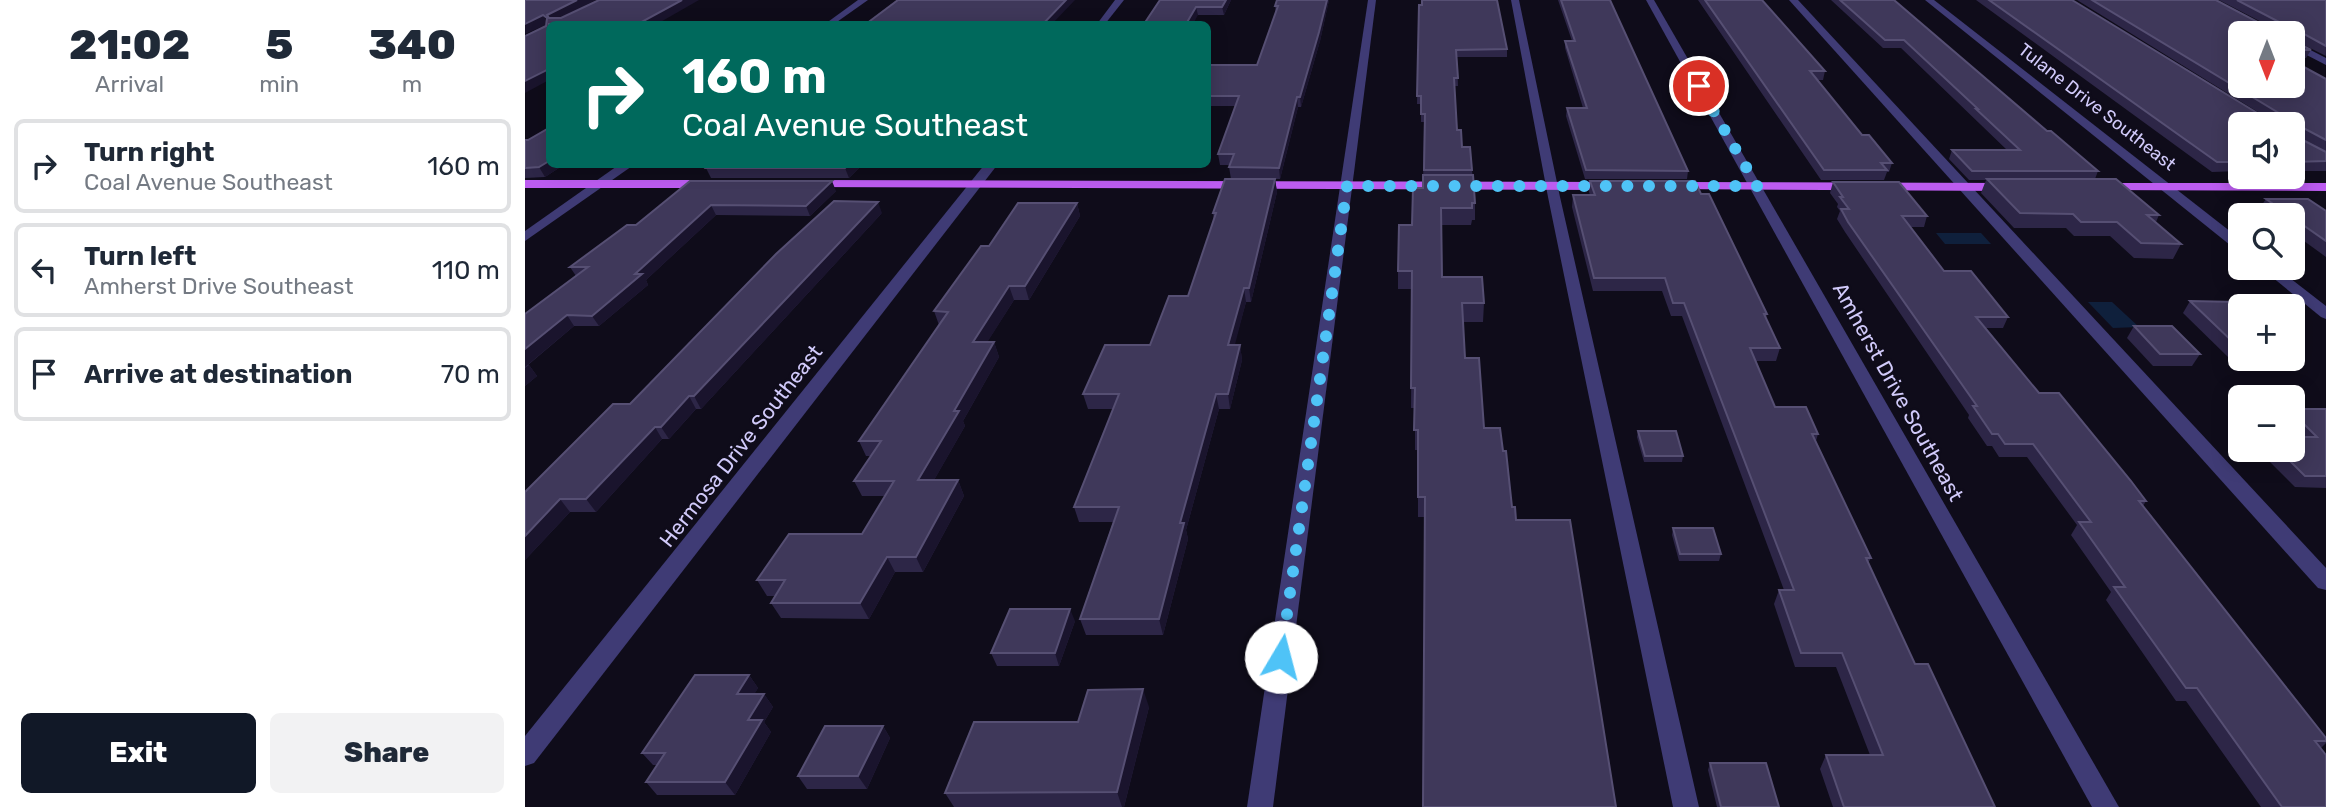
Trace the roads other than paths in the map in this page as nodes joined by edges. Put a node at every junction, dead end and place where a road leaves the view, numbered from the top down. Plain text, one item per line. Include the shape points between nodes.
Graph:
1 (864, 0) edge
2 (1120, 0) edge
3 (1372, 0) edge
4 (1515, 0) edge
5 (1650, 0) edge
6 (1793, 0) edge
7 (1930, 0) edge
8 (833, 21) edge
9 (1103, 21) edge
10 (2305, 50) edge
11 (2326, 61) edge
12 (623, 168) edge
13 (989, 168) edge
14 (525, 184) edge
15 (601, 184) junction
16 (720, 184) edge
17 (803, 184) edge
18 (977, 184) junction
19 (1347, 186) junction
20 (1551, 186) junction
21 (1630, 186) edge
22 (1657, 186) edge
23 (1757, 186) junction
24 (1964, 187) junction
25 (2016, 187) edge
26 (2094, 187) edge
27 (2167, 187) junction
28 (2326, 187) edge
29 (2228, 236) edge
30 (525, 237) edge
31 (2283, 280) edge
32 (2326, 314) edge
33 (2326, 582) edge
34 (525, 755) edge
35 (1260, 807) edge
36 (1686, 807) edge
37 (2106, 807) edge

1 - 8 street
2 - 9 street
3 - 19 street
4 - 20 street
5 - 23 street, Amherst Drive Southeast
6 - 24 street
7 - 27 street, Tulane Drive Southeast
10 - 11 street
12 - 15 street
13 - 18 street, Hermosa Drive Southeast
14 - 15 main road
15 - 16 main road
15 - 30 street
17 - 18 main road
18 - 19 main road
18 - 34 street, Hermosa Drive Southeast
19 - 20 main road
19 - 35 street
20 - 21 main road
20 - 36 street
22 - 23 main road
23 - 24 main road
23 - 37 street, Amherst Drive Southeast
24 - 25 main road
24 - 33 street
26 - 27 main road
27 - 28 main road
27 - 29 street, Tulane Drive Southeast
31 - 32 street

